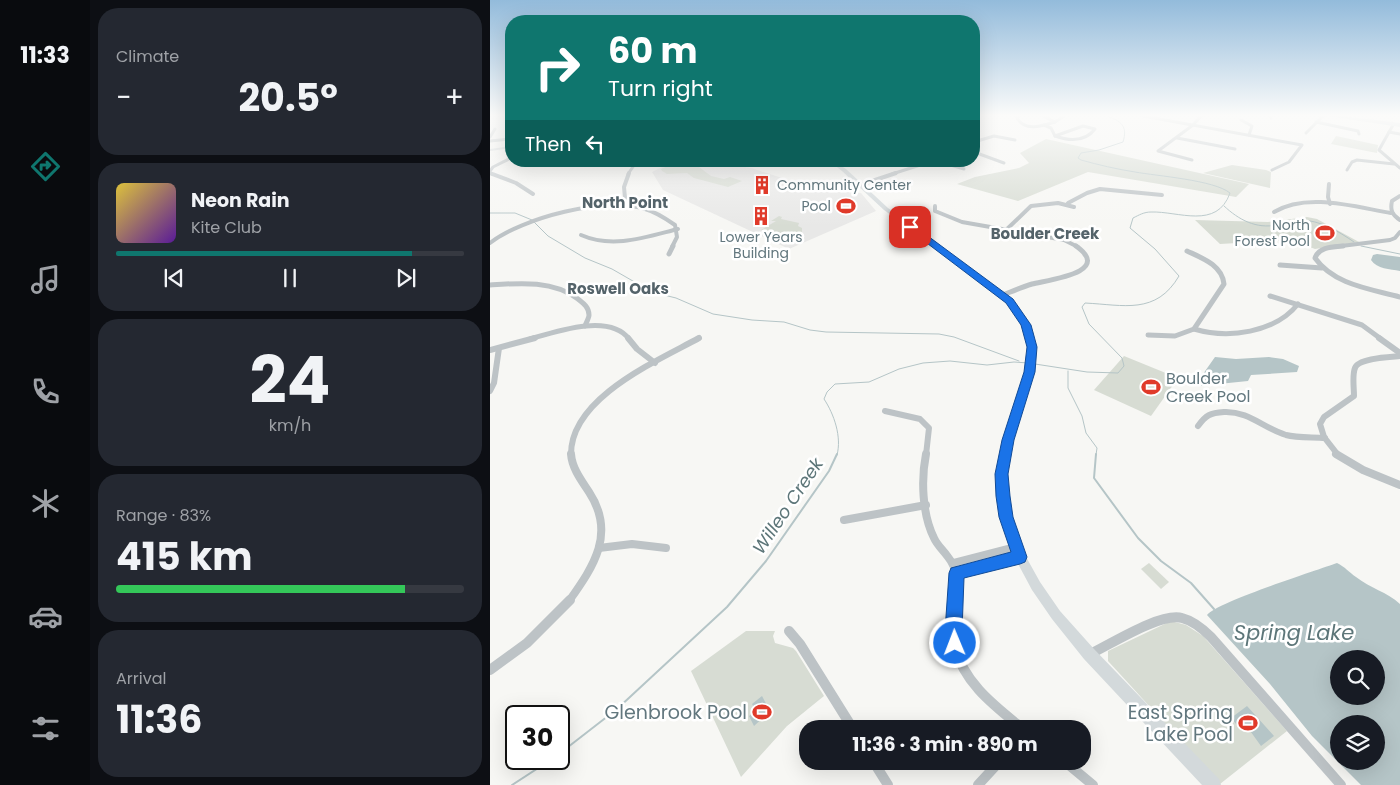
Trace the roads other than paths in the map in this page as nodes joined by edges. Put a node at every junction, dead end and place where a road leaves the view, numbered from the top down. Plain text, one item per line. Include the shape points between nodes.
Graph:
1 (1162, 153) edge
2 (1296, 153) edge
3 (1382, 153) edge
4 (980, 154) edge
5 (1192, 160) dead end
6 (505, 161) edge
7 (490, 163) edge
8 (1004, 163) dead end
9 (498, 164) junction
10 (1399, 166) edge
11 (633, 167) edge
12 (838, 167) edge
13 (915, 167) edge
14 (957, 167) edge
15 (964, 169) dead end
16 (1272, 170) dead end
17 (1347, 170) dead end
18 (490, 172) edge
19 (1329, 184) dead end
20 (860, 185) junction
21 (533, 194) dead end
22 (1162, 195) dead end
23 (1400, 196) edge
24 (1068, 203) junction
25 (1330, 204) junction
26 (618, 205) junction
27 (935, 206) dead end
28 (1074, 207) dead end
29 (1274, 212) dead end
30 (1391, 213) junction
31 (1400, 220) edge
32 (678, 229) junction
33 (1006, 230) junction
34 (1400, 232) edge
35 (581, 235) dead end
36 (490, 243) edge
37 (1187, 250) dead end
38 (669, 254) dead end
39 (1280, 265) dead end
40 (1322, 268) junction
41 (490, 285) edge
42 (1003, 295) junction
43 (1270, 296) dead end
44 (1400, 297) edge
45 (1298, 304) junction
46 (585, 326) junction
47 (1194, 329) junction
48 (1148, 335) dead end
49 (699, 338) dead end
50 (499, 348) junction
51 (490, 350) edge
52 (1400, 355) edge
53 (656, 363) junction
54 (490, 391) edge
55 (884, 411) dead end
56 (1198, 426) dead end
57 (1325, 438) junction
58 (1400, 485) edge
59 (926, 505) junction
60 (844, 520) dead end
61 (599, 548) junction
62 (666, 548) dead end
63 (1018, 552) junction
64 (953, 563) junction
65 (956, 573) junction
66 (789, 631) dead end
67 (1089, 654) junction
68 (490, 670) edge
69 (846, 720) edge
70 (1011, 720) edge
71 (879, 770) edge
72 (993, 770) edge
73 (1075, 770) edge
74 (888, 785) edge
75 (978, 785) edge
76 (1093, 785) edge
77 (1213, 785) edge
78 (1341, 785) edge

1 - 5 street
2 - 16 street via 1289,162
3 - 10 street
4 - 8 street
6 - 9 street
7 - 9 street
9 - 18 street
10 - 17 street via 1357,160
11 - 26 street via 623,182 624,198
12 - 20 street
13 - 20 street
14 - 15 street
18 - 21 street via 497,178 516,182
19 - 25 street
20 - 42 street via 886,209
22 - 24 street via 1099,188
23 - 30 street via 1392,201
24 - 28 street
24 - 33 street via 1034,204
25 - 29 street via 1299,204
25 - 30 street
26 - 32 street via 646,209
26 - 36 street via 561,213 509,231
27 - 33 street via 935,211 950,218
30 - 31 street
32 - 35 street via 615,242 594,241
32 - 38 street via 678,237
33 - 42 street via 1064,240 1079,248 1087,261 1075,275
34 - 40 street via 1394,239 1323,249 1315,257
37 - 47 street via 1216,267 1225,282
39 - 40 street
40 - 44 street via 1347,282
41 - 46 street via 531,284 558,288 586,305 589,314
42 - 63 street via 1022,316 1032,347 1030,368 1008,440 1002,474 1005,510
43 - 45 street
45 - 47 street via 1290,314 1240,334
45 - 52 street via 1362,325
46 - 50 street
46 - 53 street via 604,325 619,329 637,350
47 - 48 street via 1175,336
49 - 53 street
50 - 51 street
50 - 54 street
52 - 57 street via 1356,364 1354,396 1321,420 1320,428
53 - 61 street via 603,396 586,413 574,433 571,461 600,513
55 - 59 street via 920,419 929,428 923,471
56 - 57 street via 1207,414 1235,412 1286,434
57 - 58 street via 1333,451 1347,462
59 - 60 street
59 - 64 street via 935,540
61 - 62 street via 632,544
61 - 68 street via 587,575 565,606 536,636
63 - 64 street
63 - 65 street
63 - 67 street via 1046,602
64 - 65 street
65 - 70 street via 954,631 961,665 976,688
66 - 69 street
67 - 77 street
67 - 78 street via 1162,618 1172,616 1191,621 1211,637
71 - 74 street
72 - 75 street
73 - 76 street

